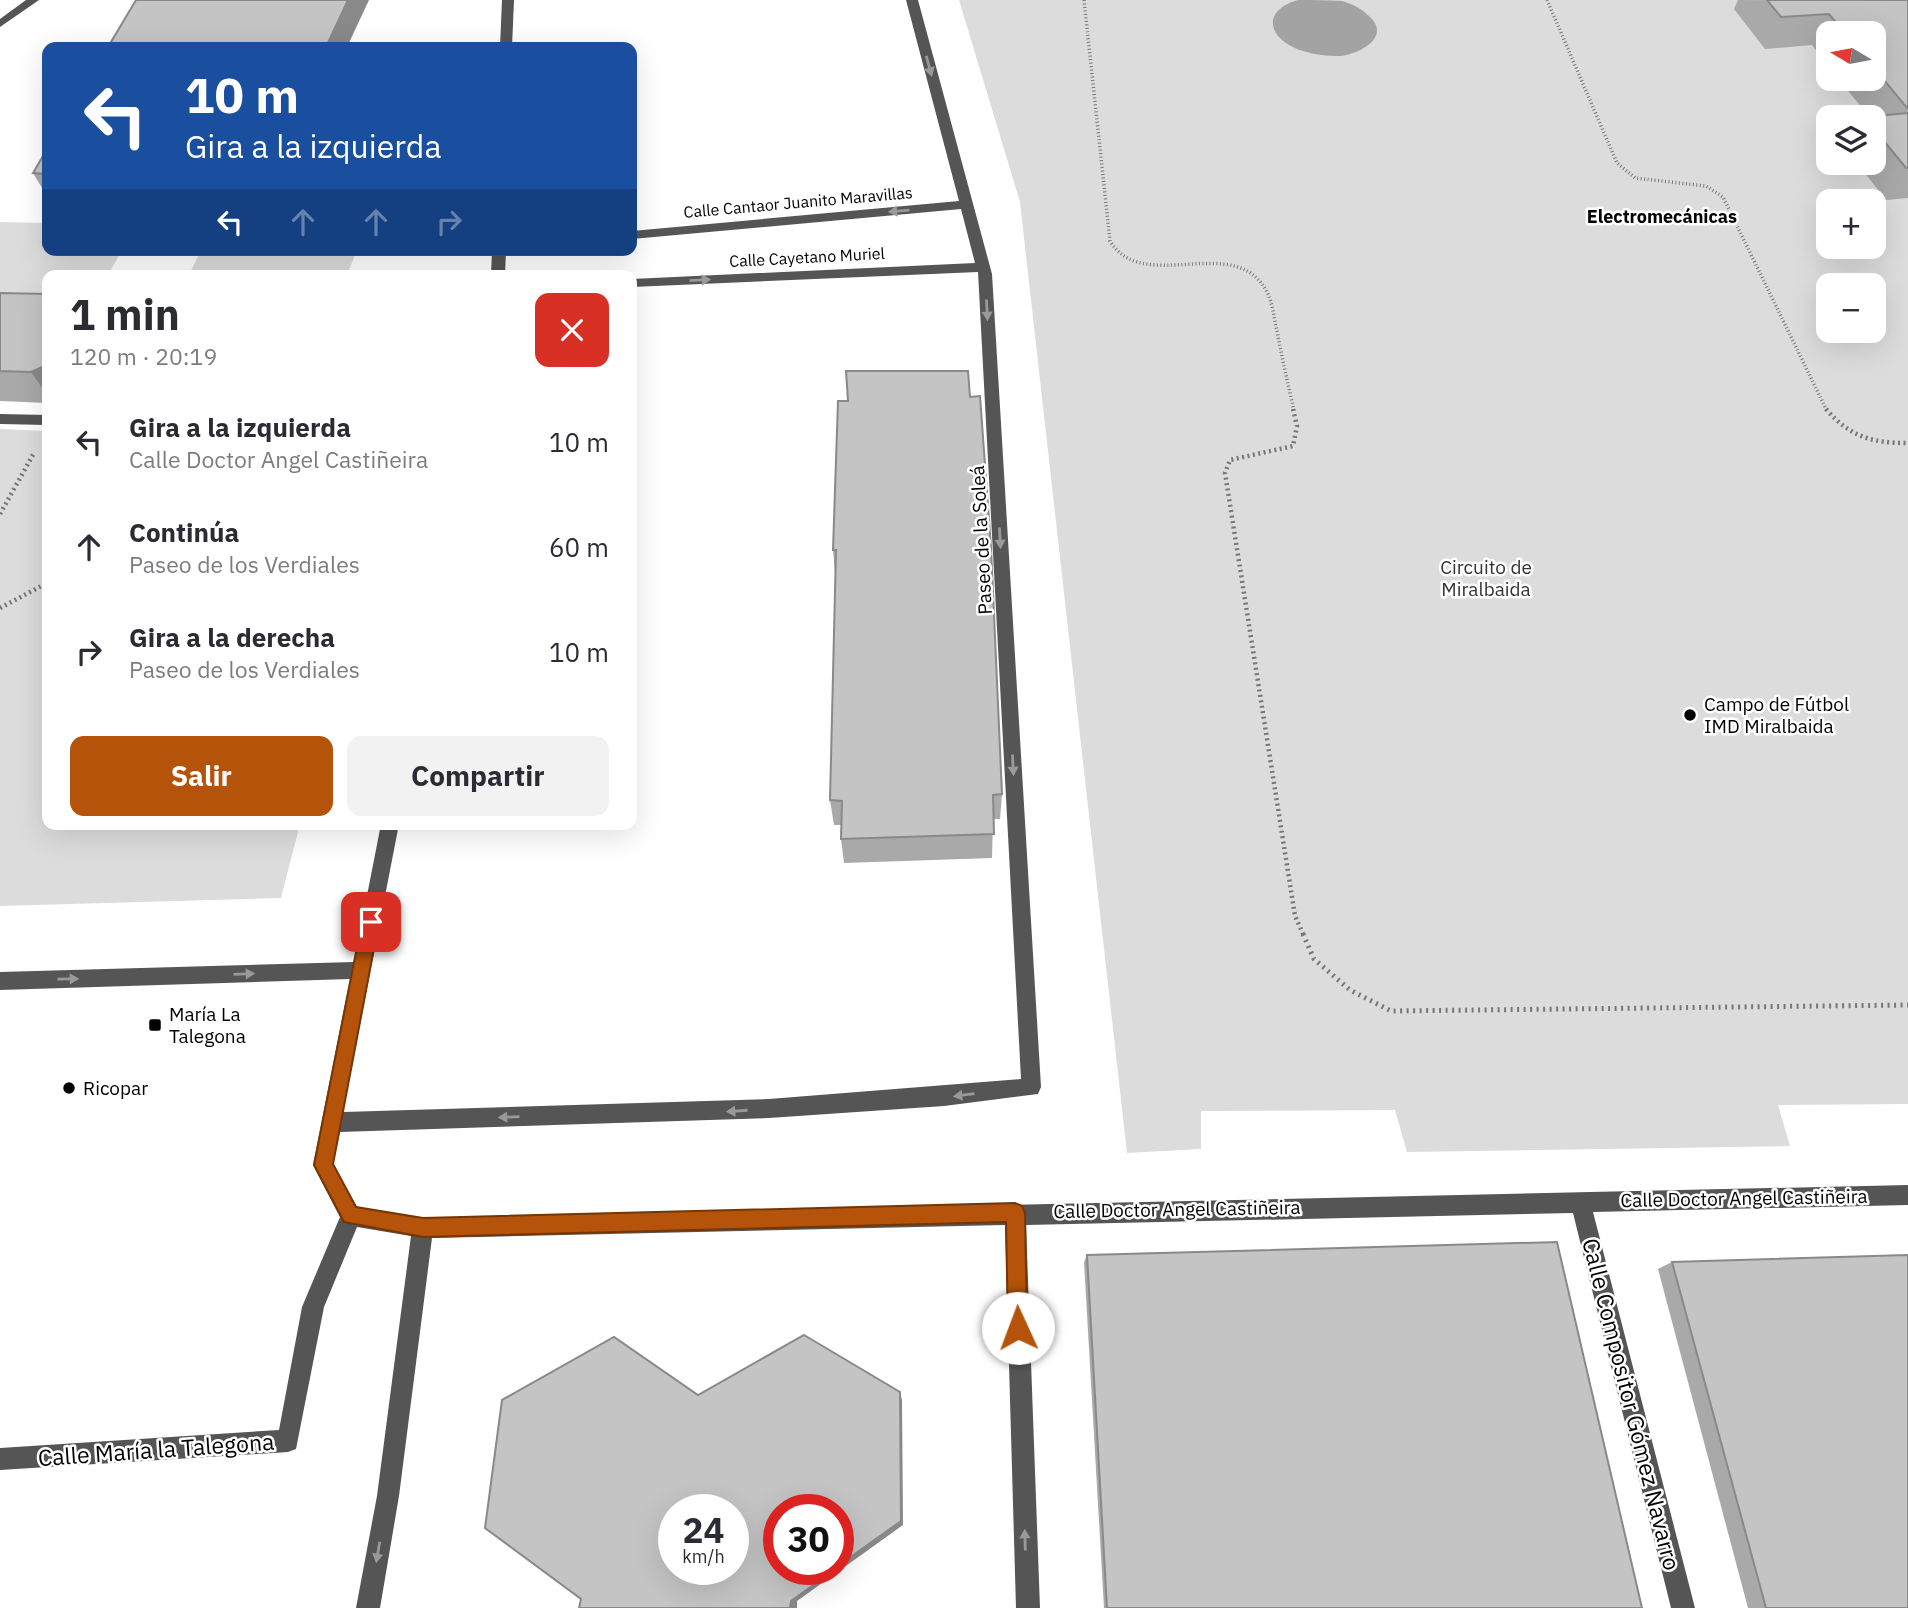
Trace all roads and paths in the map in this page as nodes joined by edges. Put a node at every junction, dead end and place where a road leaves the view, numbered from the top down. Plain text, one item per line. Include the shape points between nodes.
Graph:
1 (33, 0) edge
2 (508, 0) edge
3 (912, 0) edge
4 (1084, 0) edge
5 (1547, 0) edge
6 (0, 24) edge
7 (506, 42) edge
8 (967, 204) junction
9 (637, 235) edge
10 (984, 267) junction
11 (637, 283) edge
12 (0, 419) edge
13 (42, 420) edge
14 (40, 442) dead end
15 (1908, 443) edge
16 (0, 514) edge
17 (42, 586) edge
18 (0, 607) edge
19 (389, 830) edge
20 (361, 970) junction
21 (0, 981) edge
22 (1908, 1005) edge
23 (332, 1122) junction
24 (1908, 1195) edge
25 (1580, 1201) junction
26 (1015, 1213) junction
27 (351, 1216) junction
28 (423, 1227) junction
29 (0, 1459) edge
30 (368, 1608) edge
31 (1028, 1608) edge
32 (1683, 1608) edge

1 - 6 street
2 - 7 street
3 -> 8 street, Paseo de la Soleá
4 - 22 path via 1113,253 1139,264 1215,263 1241,268 1260,281 1269,295 1297,426 1293,446 1278,453 1248,453 1230,460 1226,473 1294,916 1314,960 1350,990 1391,1011
5 - 15 path via 1617,163 1635,178 1706,186 1723,197 1826,410 1842,429 1862,440
8 -> 9 street, Calle Cantaor Juanito Maravillas
8 - 10 street, Paseo de la Soleá
11 -> 10 street, Calle Cayetano Muriel
10 -> 23 street, Paseo de la Soleá via 1031,1087 716,1112
12 - 13 street
14 - 16 path
17 - 18 path
19 - 20 street
21 -> 20 street
20 - 23 street
23 - 27 street via 323,1165
24 - 25 street, Calle Doctor Angel Castiñeira
25 - 26 street, Calle Doctor Angel Castiñeira
25 - 32 street, Calle Compositor Gómez Navarro
26 - 28 street, Calle Doctor Angel Castiñeira
31 -> 26 street
27 - 28 street, Calle Doctor Angel Castiñeira
27 - 29 street, Calle María la Talegona via 313,1307 288,1441
28 -> 30 street via 388,1496

